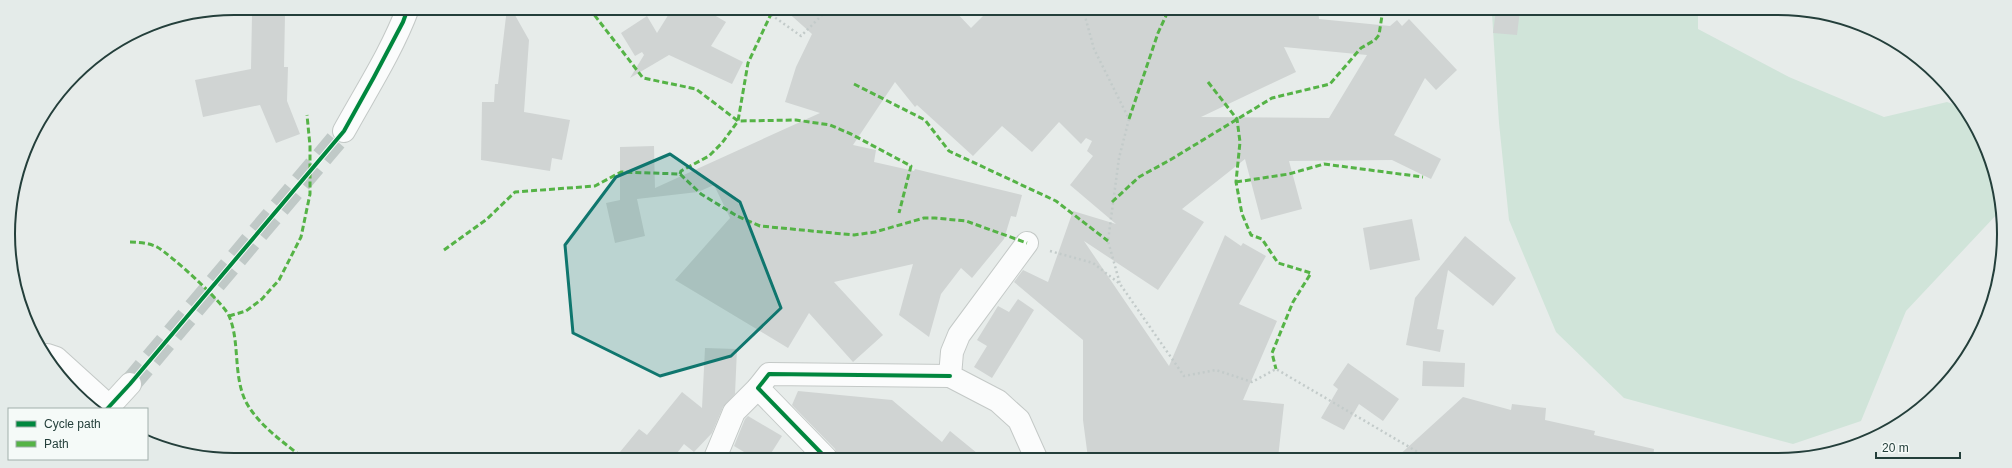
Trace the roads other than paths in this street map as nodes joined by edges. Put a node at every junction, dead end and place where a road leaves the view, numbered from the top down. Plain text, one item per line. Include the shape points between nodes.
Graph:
1 (406, 15) edge
2 (344, 131) tunnel mouth
3 (1027, 243) road end
4 (53, 357) edge
5 (950, 376) junction
6 (130, 384) tunnel mouth
7 (758, 388) junction
8 (108, 408) edge
9 (717, 453) edge
10 (821, 453) edge
11 (1034, 453) edge

1 - 2 street
3 - 5 street via 959,335 952,352
4 - 8 street
5 - 7 street via 769,374
5 - 11 street via 998,401 1019,420
6 - 8 street
7 - 9 street via 734,412
7 - 10 street

